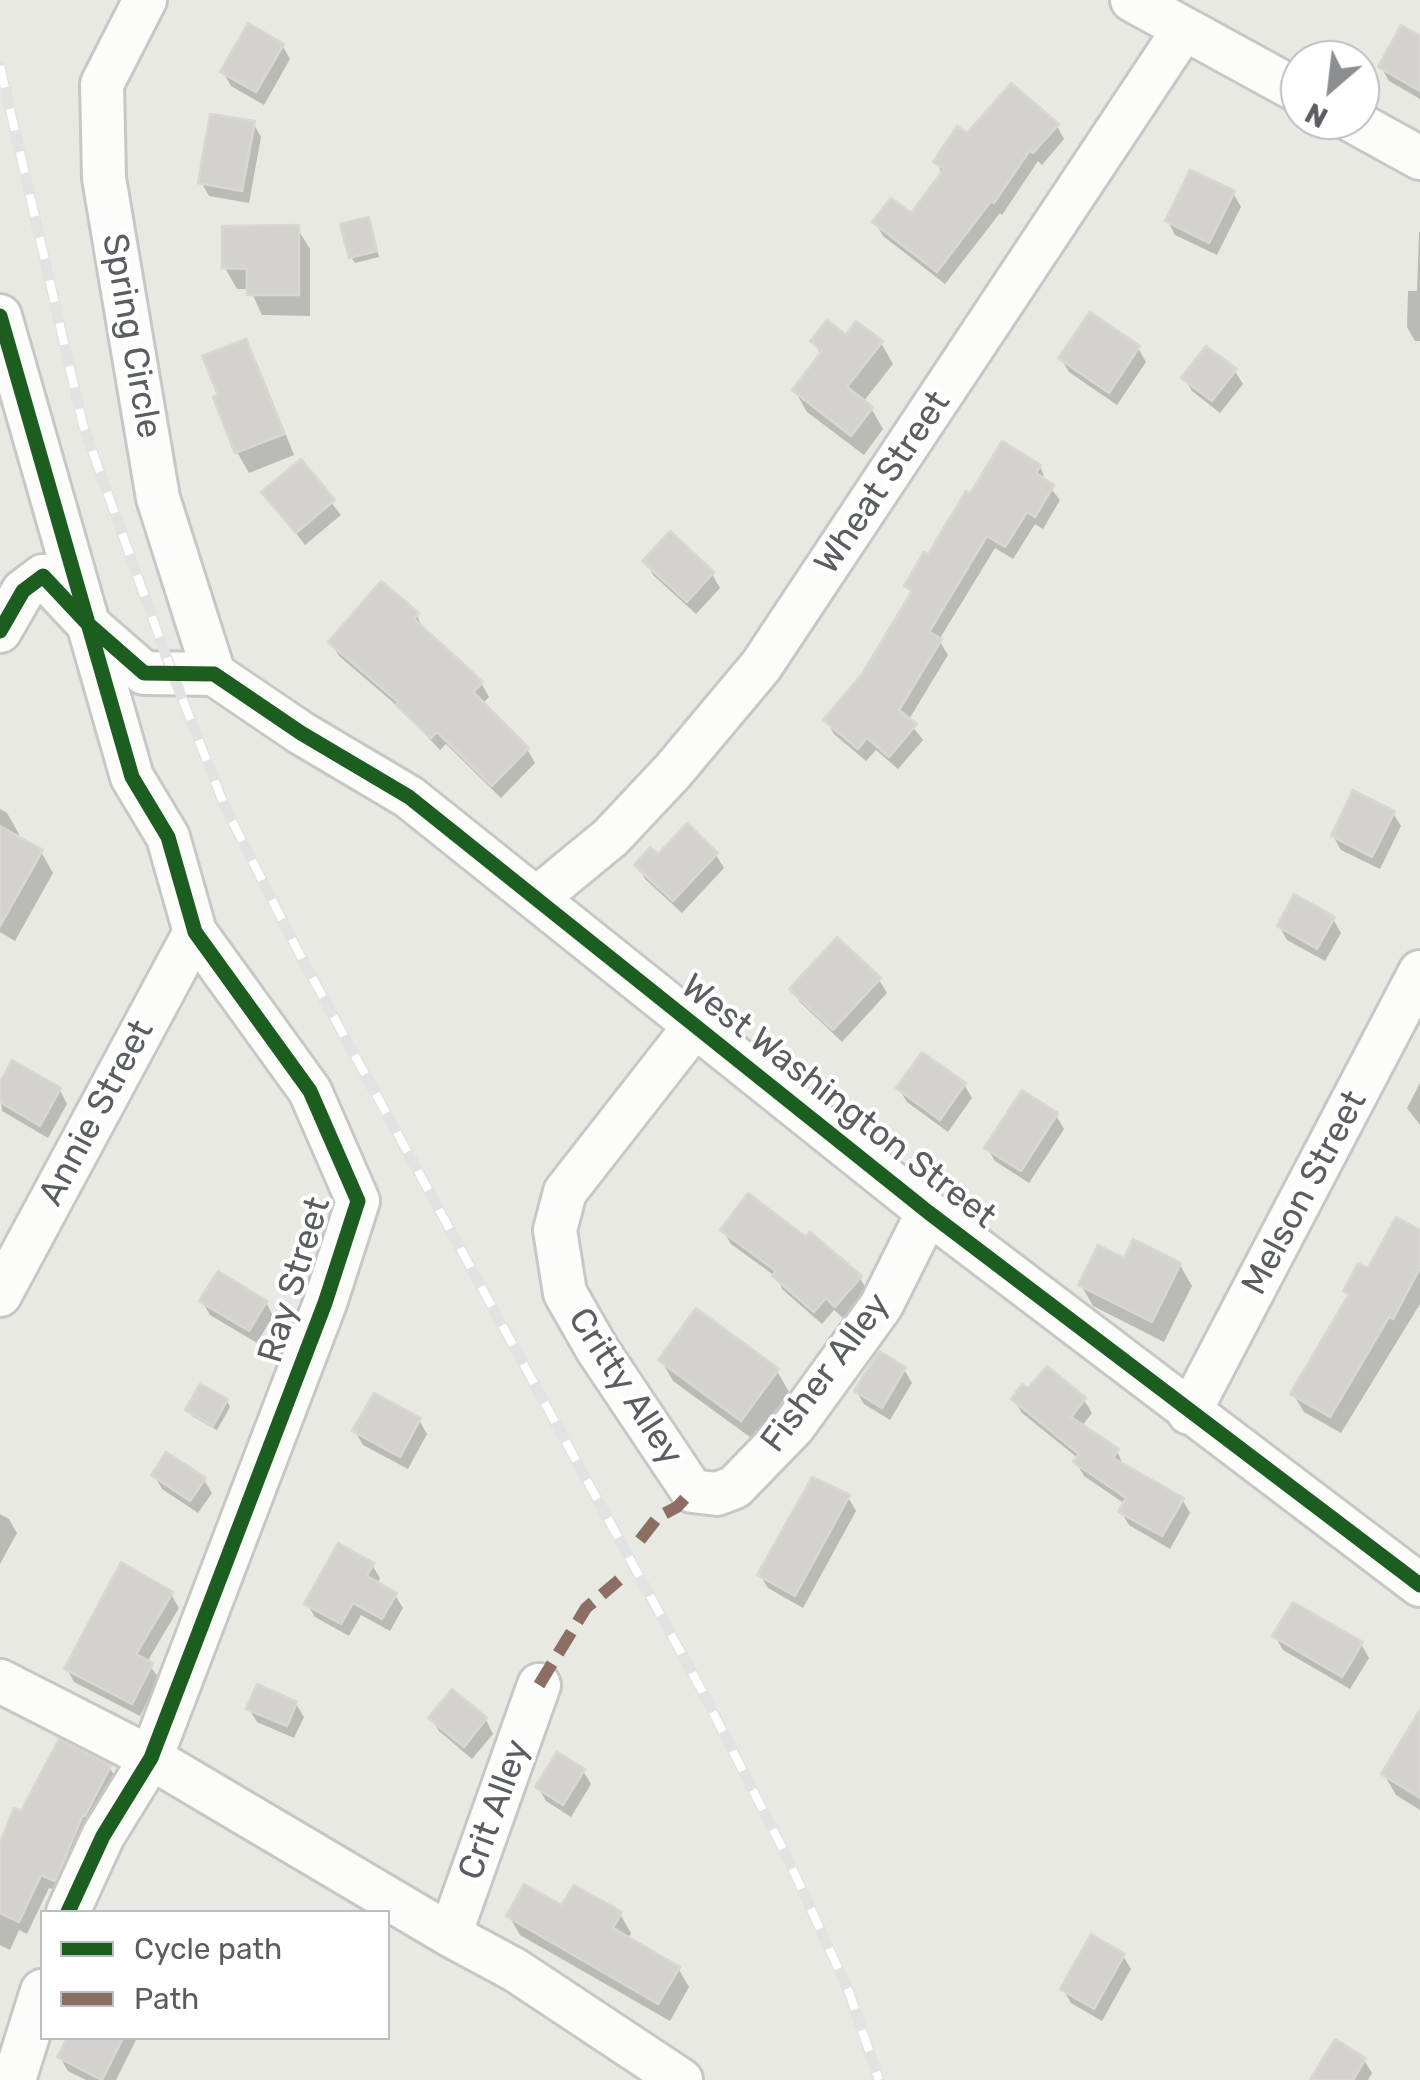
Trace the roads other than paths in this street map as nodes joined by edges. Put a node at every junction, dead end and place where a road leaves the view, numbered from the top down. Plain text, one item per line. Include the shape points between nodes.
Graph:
1 (145, 0) edge
2 (1132, 0) edge
3 (1184, 29) junction
4 (1280, 81) edge
5 (1380, 136) edge
6 (1420, 158) edge
7 (0, 316) edge
8 (88, 624) junction
9 (0, 630) edge
10 (214, 674) junction
11 (536, 898) junction
12 (195, 932) junction
13 (1420, 972) edge
14 (694, 1027) junction
15 (928, 1212) junction
16 (0, 1295) edge
17 (1190, 1413) junction
18 (692, 1491) joint
19 (1420, 1585) edge
20 (0, 1681) edge
21 (540, 1685) dead end
22 (151, 1758) junction
23 (69, 1910) edge
24 (450, 1935) junction
25 (40, 1997) edge
26 (14, 2080) edge
27 (681, 2080) edge

1 - 10 street, Spring Circle via 102,84 104,178 158,498
2 - 3 street
3 - 4 street
3 - 11 street, Wheat Street via 761,666 611,836
5 - 6 street
7 - 8 street
8 - 9 street via 42,576 23,591
8 - 10 street via 144,673
8 - 12 street, Ray Street via 132,777 168,837
10 - 11 street, West Washington Street via 409,797
11 - 14 street, West Washington Street
12 - 16 street, Annie Street
12 - 22 street, Ray Street via 310,1091 358,1201 326,1303
13 - 17 street, Melson Street
14 - 15 street, West Washington Street
14 - 18 street, Critty Alley via 565,1192 556,1230 565,1293
15 - 17 street, West Washington Street
15 - 18 street, Fisher Alley via 881,1306 794,1426 735,1488
17 - 19 street, West Washington Street
20 - 22 street
21 - 24 street, Crit Alley
22 - 23 street, Ray Street via 102,1836
22 - 24 street
24 - 27 street
25 - 26 street

